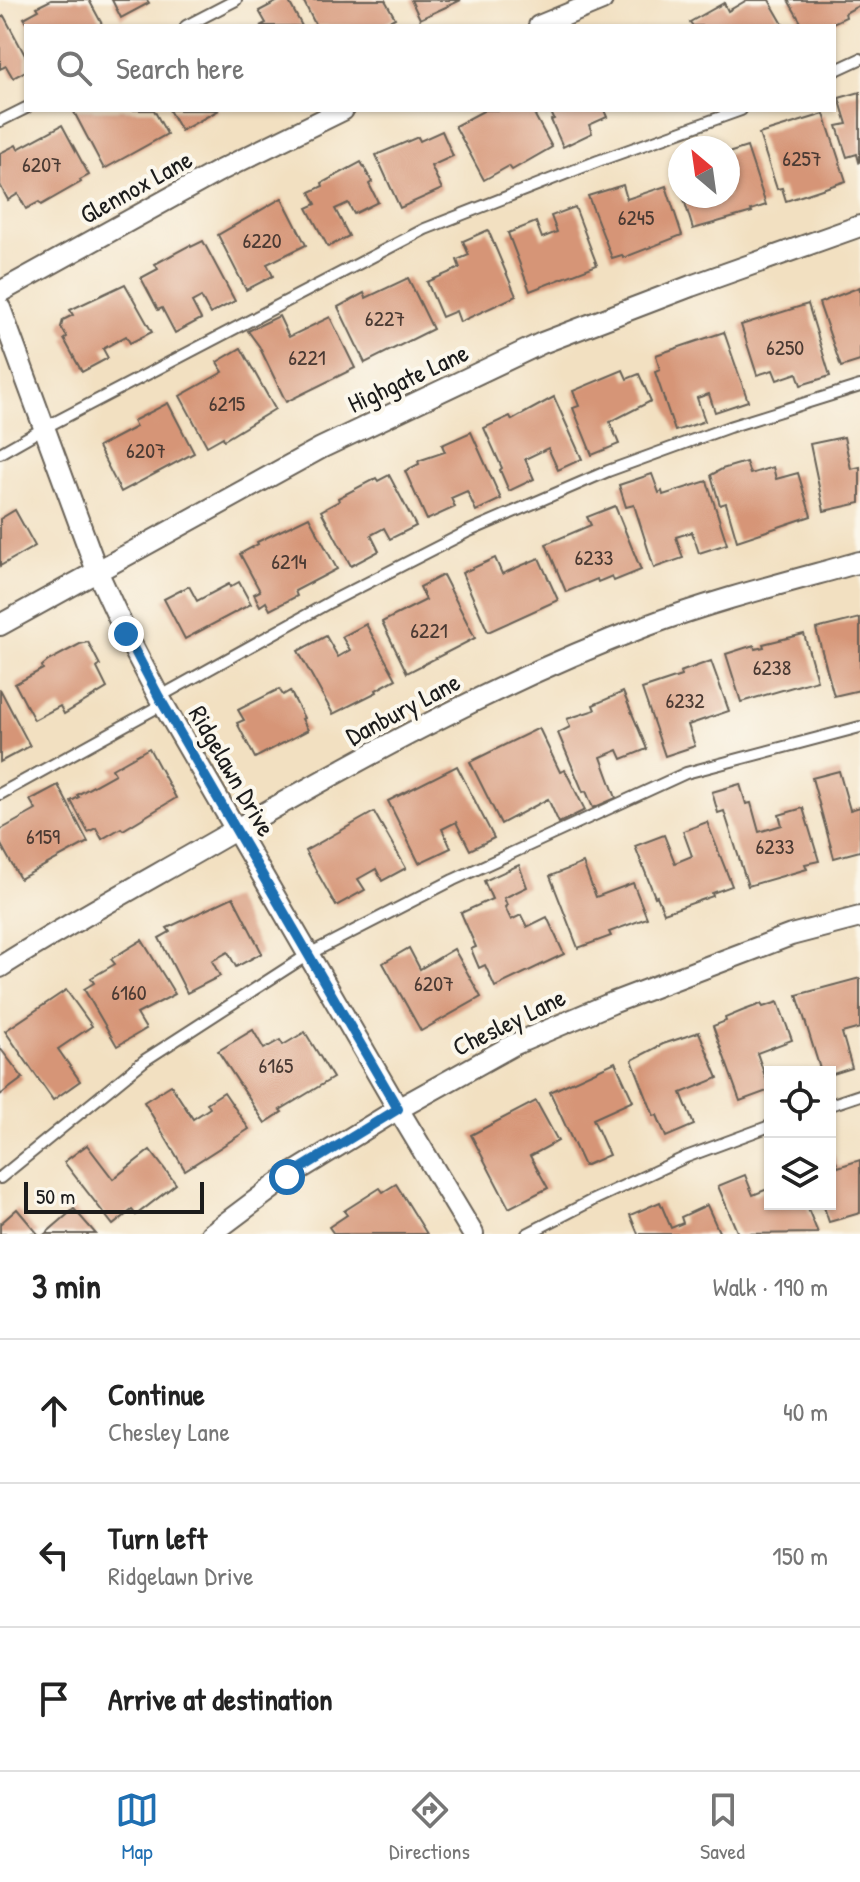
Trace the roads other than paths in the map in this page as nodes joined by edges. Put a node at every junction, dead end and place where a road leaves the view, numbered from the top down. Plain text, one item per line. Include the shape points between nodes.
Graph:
1 (236, 0) edge
2 (602, 0) edge
3 (190, 24) edge
4 (544, 24) edge
5 (860, 59) edge
6 (836, 70) edge
7 (24, 109) edge
8 (339, 112) edge
9 (735, 112) edge
10 (0, 121) edge
11 (860, 226) edge
12 (0, 292) edge
13 (0, 308) edge
14 (860, 386) edge
15 (44, 428) junction
16 (0, 453) edge
17 (860, 562) edge
18 (97, 571) junction
19 (0, 625) edge
20 (161, 701) junction
21 (860, 727) edge
22 (0, 794) edge
23 (237, 830) junction
24 (860, 917) edge
25 (309, 954) junction
26 (0, 967) edge
27 (860, 1095) edge
28 (836, 1103) edge
29 (398, 1109) junction
30 (764, 1128) edge
31 (0, 1178) edge
32 (211, 1234) edge
33 (473, 1234) edge
34 (527, 1234) edge

1 - 3 lane
2 - 4 street
5 - 6 lane
7 - 10 lane
8 - 12 street, Glennox Lane via 217,172
9 - 15 lane via 425,229
11 - 18 street, Highgate Lane via 542,343 321,448
13 - 15 street, Ridgelawn Drive
14 - 20 lane via 608,471 467,532 330,602
15 - 16 lane
15 - 18 street, Ridgelawn Drive
17 - 23 street, Danbury Lane via 647,626 549,666 416,729
18 - 19 street, Highgate Lane
18 - 20 street, Ridgelawn Drive
20 - 22 lane
20 - 23 street, Ridgelawn Drive
21 - 25 lane via 686,773 453,880
23 - 25 street, Ridgelawn Drive
23 - 26 street, Danbury Lane
24 - 29 street, Chesley Lane via 791,935 598,1009 513,1045
25 - 29 street, Ridgelawn Drive
25 - 31 lane via 145,1060
27 - 28 lane
29 - 32 street, Chesley Lane via 287,1177
29 - 33 street, Ridgelawn Drive
30 - 34 lane via 686,1157

